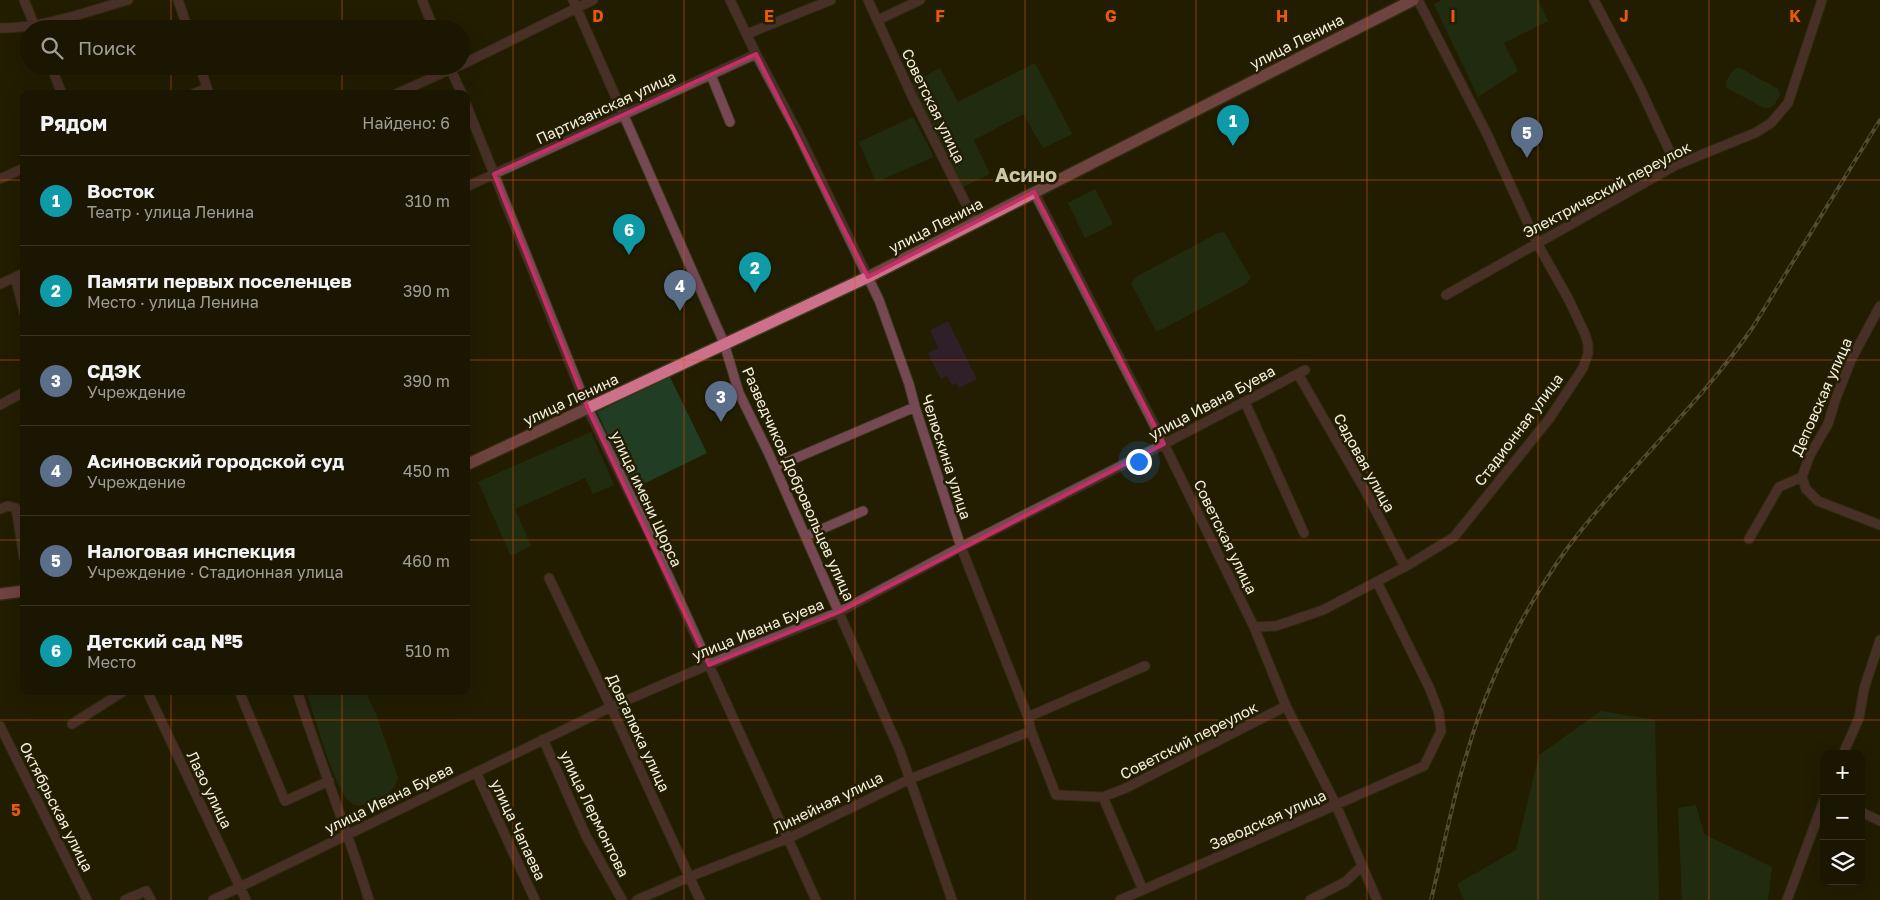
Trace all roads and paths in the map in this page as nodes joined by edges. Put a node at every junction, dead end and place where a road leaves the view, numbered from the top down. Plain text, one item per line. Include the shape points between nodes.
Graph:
1 (24, 0) edge
2 (128, 0) edge
3 (178, 0) edge
4 (422, 0) edge
5 (593, 0) edge
6 (730, 0) edge
7 (831, 0) edge
8 (868, 0) edge
9 (920, 0) edge
10 (1413, 0) edge
11 (1418, 0) edge
12 (1594, 0) edge
13 (1822, 0) edge
14 (575, 4) edge
15 (32, 20) edge
16 (59, 20) edge
17 (185, 20) edge
18 (430, 20) edge
19 (878, 20) junction
20 (20, 27) edge
21 (0, 28) edge
22 (747, 34) junction
23 (756, 54) junction
24 (470, 59) edge
25 (55, 75) edge
26 (203, 75) edge
27 (438, 75) edge
28 (457, 75) edge
29 (711, 75) junction
30 (60, 90) edge
31 (208, 90) edge
32 (405, 90) edge
33 (461, 90) edge
34 (470, 114) edge
35 (624, 116) junction
36 (730, 122) dead end
37 (1676, 165) junction
38 (20, 170) edge
39 (494, 174) junction
40 (0, 179) edge
41 (470, 185) edge
42 (1034, 192) junction
43 (975, 222) junction
44 (1537, 244) junction
45 (20, 275) edge
46 (15, 277) junction
47 (868, 277) junction
48 (0, 284) edge
49 (1446, 294) dead end
50 (20, 296) edge
51 (1880, 306) edge
52 (724, 343) junction
53 (1301, 372) joint
54 (20, 394) edge
55 (1245, 402) junction
56 (0, 405) edge
57 (915, 407) junction
58 (588, 409) junction
59 (1164, 444) junction
60 (470, 463) edge
61 (775, 467) junction
62 (1802, 477) junction
63 (0, 509) edge
64 (863, 511) dead end
65 (1880, 525) edge
66 (20, 533) edge
67 (1304, 533) dead end
68 (806, 536) junction
69 (1749, 540) dead end
70 (960, 547) junction
71 (1405, 567) junction
72 (549, 578) dead end
73 (1376, 582) junction
74 (20, 592) edge
75 (0, 594) edge
76 (839, 612) junction
77 (1254, 627) junction
78 (1880, 640) edge
79 (709, 665) junction
80 (1145, 666) dead end
81 (118, 695) edge
82 (149, 695) edge
83 (241, 695) edge
84 (298, 695) edge
85 (1286, 706) junction
86 (611, 707) junction
87 (1028, 717) junction
88 (72, 724) dead end
89 (0, 726) edge
90 (1031, 731) junction
91 (543, 739) junction
92 (1845, 750) edge
93 (476, 772) junction
94 (910, 779) junction
95 (329, 781) junction
96 (1103, 797) junction
97 (1336, 805) junction
98 (1820, 811) edge
99 (1865, 814) edge
100 (1880, 821) edge
101 (348, 834) junction
102 (789, 838) junction
103 (1362, 866) junction
104 (689, 877) junction
105 (240, 887) junction
106 (1143, 890) junction
107 (87, 900) edge
108 (125, 900) edge
109 (151, 900) edge
110 (213, 900) edge
111 (246, 900) edge
112 (369, 900) edge
113 (535, 900) edge
114 (622, 900) edge
115 (637, 900) edge
116 (700, 900) edge
117 (816, 900) edge
118 (952, 900) edge
119 (1120, 900) edge
120 (1310, 900) edge
121 (1377, 900) edge
122 (1787, 900) edge

1 - 15 street
2 - 16 street
3 - 17 street
4 - 18 street
5 - 14 street
6 - 22 street, Челюскина улица
7 - 22 street
8 - 19 street, Советская улица
9 - 19 street
10 - 42 main road, улица Ленина
11 - 44 street, Стадионная улица via 1487,134
12 - 37 street
13 - 37 street, Электрический переулок via 1788,103 1781,112 1771,123 1754,133
14 - 24 street
14 - 35 street, Разведчиков Добровольцев улица
19 - 43 street, Советская улица
20 - 21 street
22 - 23 street, Челюскина улица
23 - 29 street, Партизанская улица
23 - 47 street, Челюскина улица
25 - 30 street
26 - 31 street
27 - 32 street
28 - 33 street
29 - 35 street, Партизанская улица
29 - 36 street
34 - 39 street, улица имени Щорса
35 - 39 street, Партизанская улица
35 - 52 street, Разведчиков Добровольцев улица
37 - 44 street, Электрический переулок
38 - 40 street
39 - 41 street, Партизанская улица
39 - 58 street, улица имени Щорса
42 - 43 main road, улица Ленина
42 - 59 street, Советская улица
43 - 47 main road, улица Ленина
44 - 49 street, Электрический переулок
44 - 71 street, Стадионная улица via 1585,334 1588,354 1549,419 1454,537
45 - 46 street
46 - 48 street
46 - 50 street
47 - 52 main road, улица Ленина
47 - 57 street, Челюскина улица via 903,365
51 - 62 street, Деповская улица via 1852,358 1828,424 1810,455
52 - 58 main road, улица Ленина
52 - 61 street, Разведчиков Добровольцев улица via 739,392
53 - 55 street, улица Ивана Буева
53 - 71 street, Садовая улица
54 - 56 street
55 - 59 street, улица Ивана Буева
55 - 67 street
57 - 61 street
57 - 70 street, Челюскина улица
58 - 60 main road, улица Ленина
58 - 79 street, улица имени Щорса
59 - 70 street, улица Ивана Буева
59 - 77 street, Советская улица
61 - 68 street, Разведчиков Добровольцев улица
62 - 65 street via 1806,489 1818,501
62 - 69 street, Деповская улица via 1779,488
63 - 66 street via 16,508
64 - 68 street
68 - 76 street, Разведчиков Добровольцев улица
70 - 76 street, улица Ивана Буева
70 - 87 street, Челюскина улица
71 - 73 street, Стадионная улица
72 - 86 street, Довгалюка улица
73 - 77 street, Стадионная улица via 1323,610 1276,626
73 - 97 street, Заводская улица via 1430,689 1440,713 1441,730 1424,766
74 - 75 main road
76 - 79 street, улица Ивана Буева
76 - 94 street, Разведчиков Добровольцев улица
77 - 85 street, Советская улица
78 - 92 street via 1864,688 1859,718
79 - 86 street, улица Ивана Буева
79 - 102 street, улица имени Щорса
80 - 87 street
81 - 88 street
82 - 105 street, Лазо улица
83 - 95 street via 285,801
84 - 95 street
85 - 96 street, Советский переулок
85 - 97 street, Советская улица
86 - 91 street, улица Ивана Буева
86 - 104 street, Довгалюка улица
87 - 90 street, Челюскина улица
89 - 107 street, Октябрьская улица
90 - 94 street, Линейная улица
90 - 96 street, Челюскина улица via 1056,795
91 - 93 street, улица Ивана Буева
91 - 114 street, улица Лермонтова via 586,836
93 - 101 street, улица Ивана Буева
93 - 113 street, улица Чапаева
94 - 102 street, Линейная улица
94 - 118 street, Разведчиков Добровольцев улица
95 - 101 street
96 - 106 street
97 - 103 street, Советская улица
97 - 106 street, Заводская улица
98 - 122 street
99 - 100 street
101 - 105 street, улица Ивана Буева
101 - 112 street
102 - 104 street, Линейная улица
102 - 117 street, улица имени Щорса
103 - 120 street via 1345,882
103 - 121 street, Советская улица
104 - 115 street, Линейная улица
104 - 116 street, Довгалюка улица
105 - 110 street, улица Ивана Буева
105 - 111 street, Лазо улица
106 - 119 street, Заводская улица
108 - 109 street via 146,891

